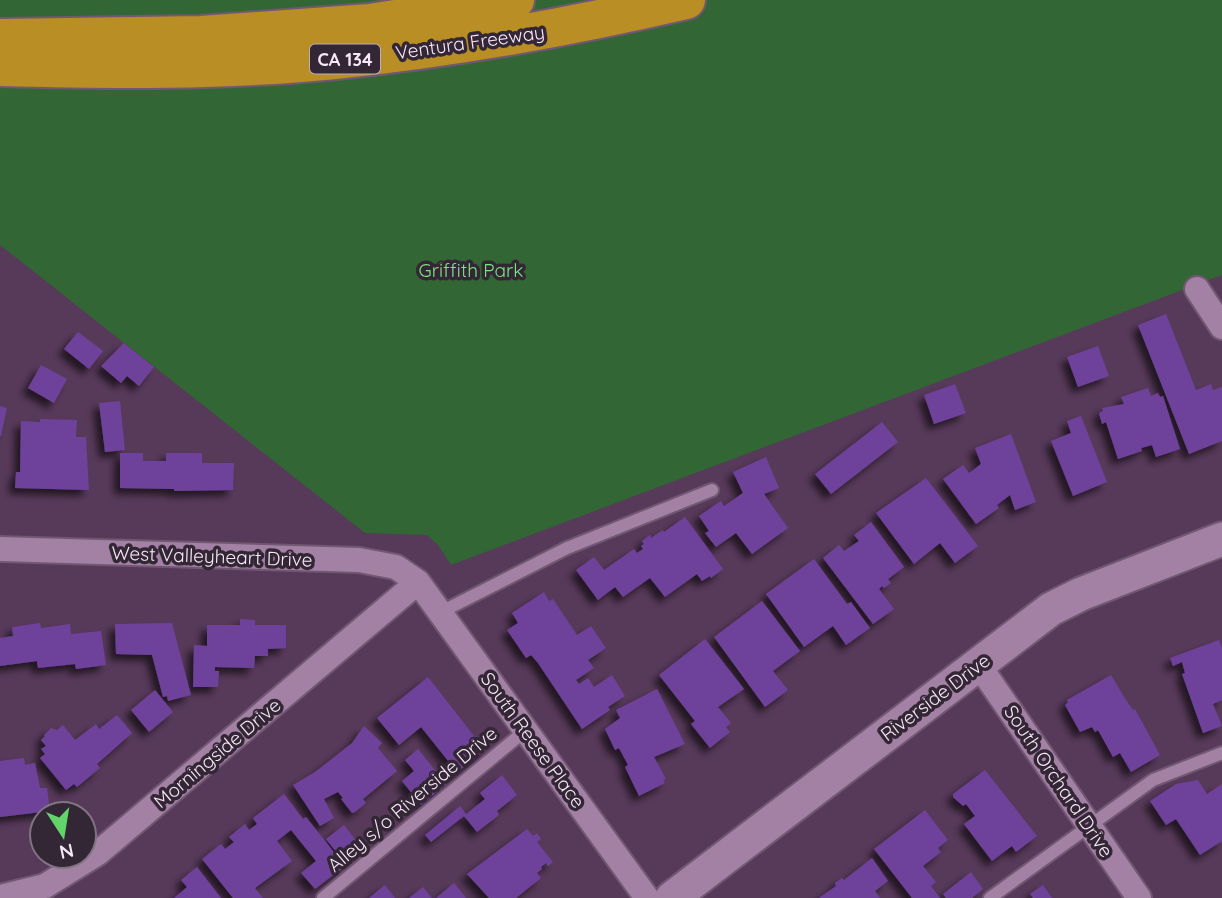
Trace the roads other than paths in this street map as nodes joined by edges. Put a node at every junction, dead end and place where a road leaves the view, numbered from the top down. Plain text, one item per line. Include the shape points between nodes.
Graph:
1 (368, 0) edge
2 (515, 0) edge
3 (686, 0) edge
4 (0, 18) edge
5 (0, 38) edge
6 (0, 67) edge
7 (1197, 289) dead end
8 (1222, 327) edge
9 (712, 490) dead end
10 (1222, 539) edge
11 (0, 549) edge
12 (418, 582) junction
13 (441, 612) junction
14 (978, 664) junction
15 (526, 730) junction
16 (1222, 753) edge
17 (1090, 826) junction
18 (0, 897) edge
19 (323, 898) edge
20 (648, 898) edge
21 (673, 898) edge
22 (990, 898) edge
23 (1139, 898) edge

1 - 4 highway via 168,15
2 - 5 highway via 344,25 201,35
3 - 6 highway, Ventura Freeway / CA 134 via 541,32 333,60 213,68
7 - 8 street
9 - 13 lane via 567,548
10 - 14 main road, Riverside Drive via 1051,609
11 - 12 street, West Valleyheart Drive via 359,561 396,567
12 - 13 street, South Reese Place
12 - 18 street, Morningside Drive via 98,853 45,886
13 - 15 street, South Reese Place
14 - 17 street, South Orchard Drive
14 - 21 main road, Riverside Drive
15 - 19 lane, Alley s/o Riverside Drive
15 - 20 street, South Reese Place
16 - 17 lane via 1153,780
17 - 22 lane
17 - 23 street, South Orchard Drive

